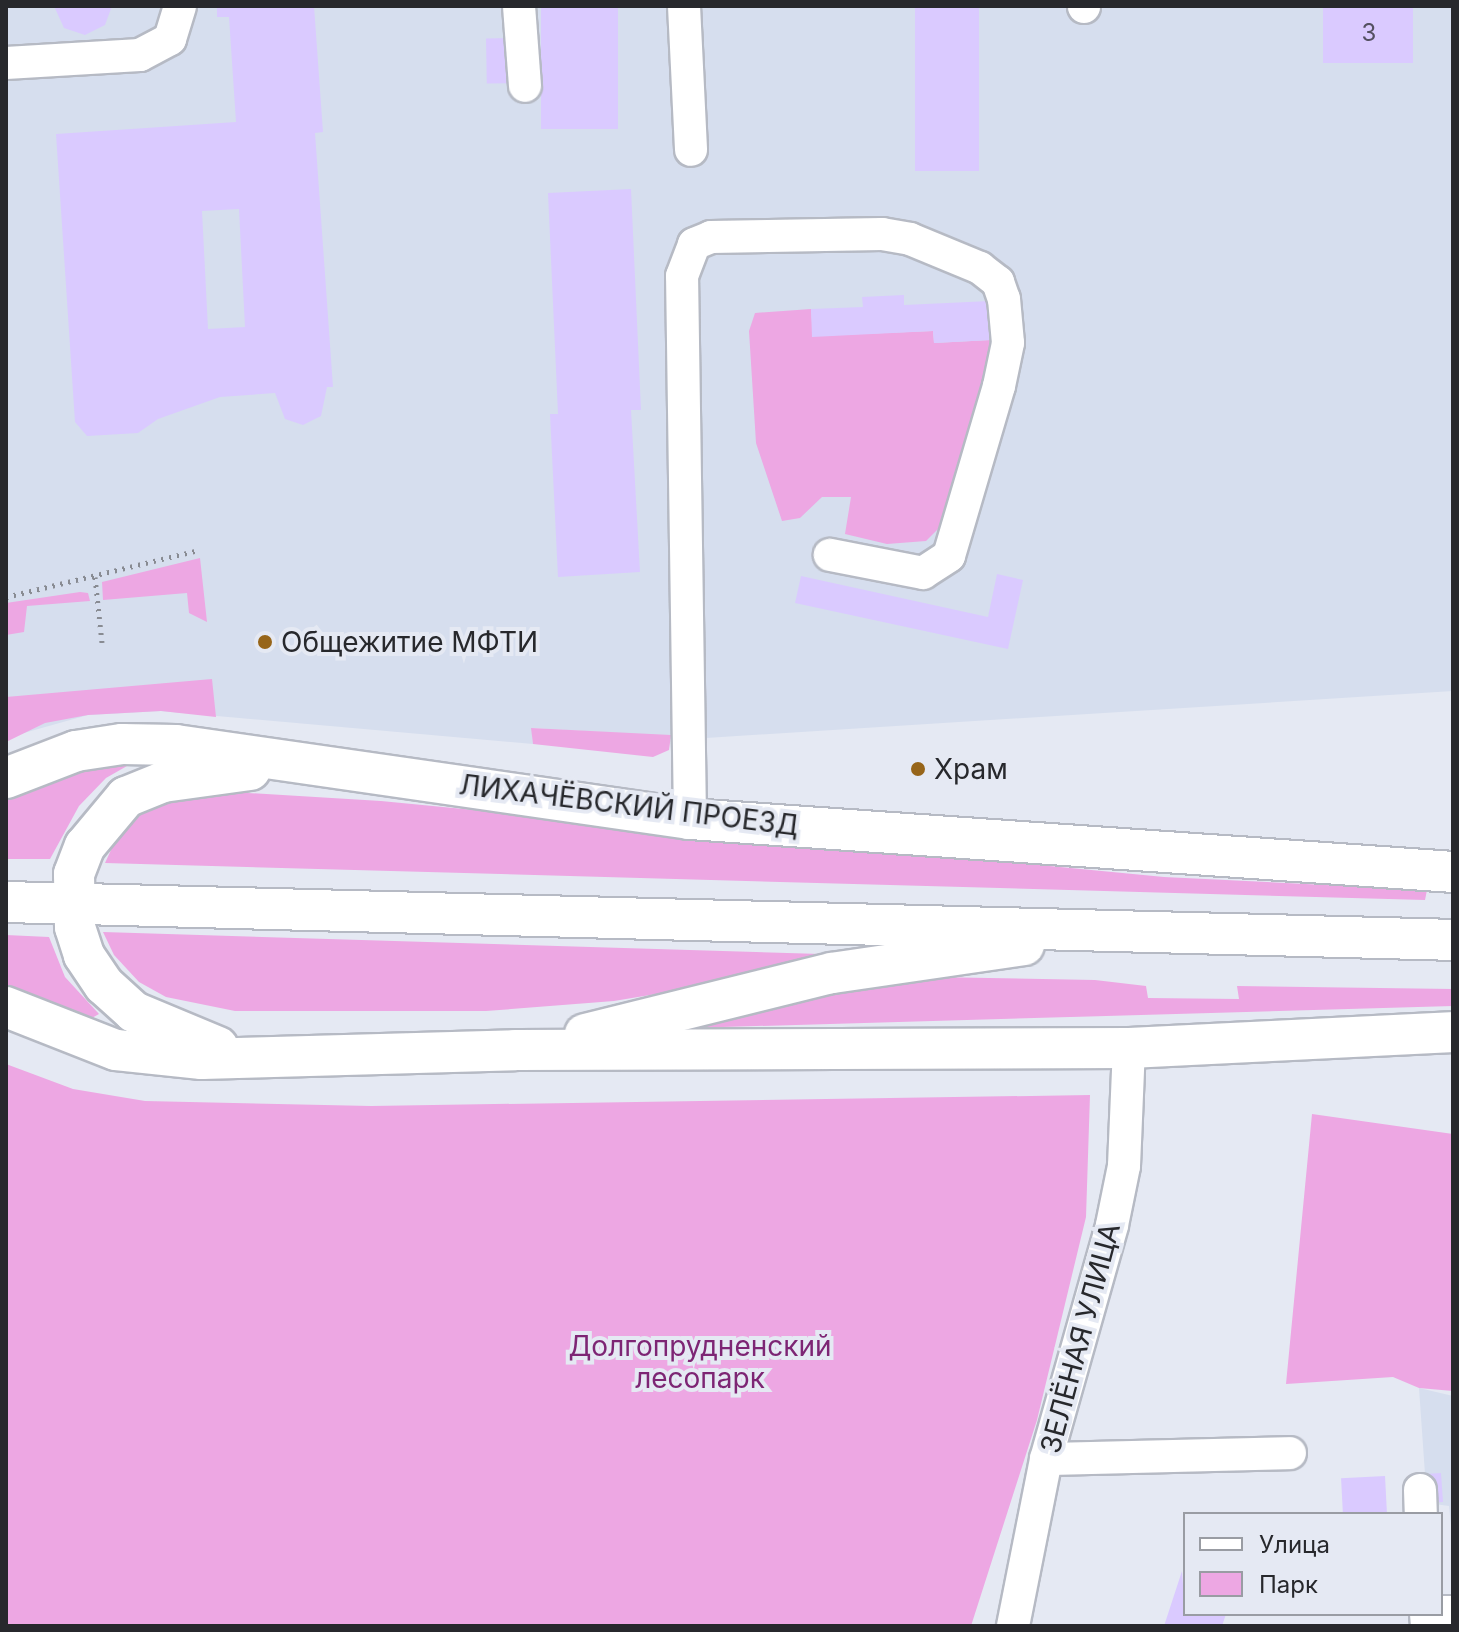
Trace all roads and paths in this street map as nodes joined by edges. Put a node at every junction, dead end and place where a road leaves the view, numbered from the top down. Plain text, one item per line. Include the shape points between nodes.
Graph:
1 (180, 6) edge
2 (519, 6) edge
3 (684, 6) edge
4 (6, 63) edge
5 (525, 86) dead end
6 (691, 150) dead end
7 (195, 551) dead end
8 (830, 555) dead end
9 (95, 577) junction
10 (6, 597) edge
11 (102, 643) dead end
12 (317, 764) junction
13 (6, 778) edge
14 (690, 819) junction
15 (1453, 870) edge
16 (6, 902) edge
17 (72, 903) junction
18 (1127, 930) junction
19 (1453, 930) edge
20 (1322, 933) junction
21 (1453, 940) edge
22 (6, 1007) edge
23 (1453, 1032) edge
24 (1129, 1048) junction
25 (515, 1050) junction
26 (248, 1057) junction
27 (1290, 1453) dead end
28 (1046, 1459) junction
29 (1013, 1626) edge

1 - 4 street via 170,39 140,55
2 - 5 street
3 - 6 street
7 - 9 path
8 - 14 street via 923,573 949,556 1008,343 998,282 980,268 910,239 882,234 711,237 694,244 682,276
9 - 10 path
9 - 11 path
12 - 13 main road, ЛИХАЧЁВСКИЙ ПРОЕЗД via 122,744 76,751
12 - 14 main road, ЛИХАЧЁВСКИЙ ПРОЕЗД
12 - 17 main road via 210,773 126,797 85,846 74,874
14 - 15 main road, ЛИХАЧЁВСКИЙ ПРОЕЗД
16 - 17 main road
17 - 18 main road
17 - 26 main road via 84,955 104,985 134,1012
18 - 20 main road
18 - 25 main road via 832,973
19 - 20 main road
20 - 21 main road
22 - 26 main road via 116,1050 202,1059
23 - 24 main road
24 - 25 main road
24 - 28 street, ЗЕЛЁНАЯ УЛИЦА via 1124,1166
25 - 26 main road
27 - 28 street
28 - 29 street, ЗЕЛЁНАЯ УЛИЦА

